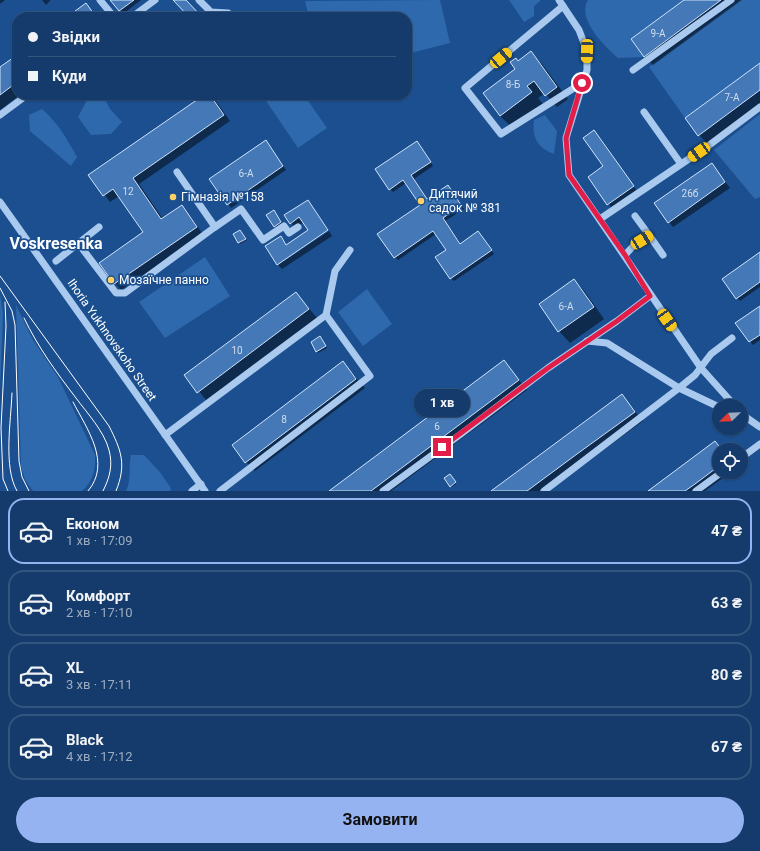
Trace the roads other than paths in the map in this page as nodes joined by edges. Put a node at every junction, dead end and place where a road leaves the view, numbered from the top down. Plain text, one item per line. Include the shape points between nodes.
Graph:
1 (100, 0) edge
2 (155, 0) edge
3 (199, 0) edge
4 (731, 0) edge
5 (561, 3) edge
6 (110, 12) edge
7 (139, 12) edge
8 (211, 12) edge
9 (633, 70) dead end
10 (582, 83) junction
11 (20, 100) edge
12 (760, 107) edge
13 (644, 112) dead end
14 (0, 115) edge
15 (681, 164) junction
16 (177, 172) dead end
17 (0, 202) edge
18 (635, 216) dead end
19 (600, 219) junction
20 (215, 227) junction
21 (298, 227) dead end
22 (99, 228) dead end
23 (649, 236) junction
24 (78, 243) junction
25 (350, 250) dead end
26 (625, 255) junction
27 (662, 255) dead end
28 (56, 261) dead end
29 (650, 296) junction
30 (326, 315) junction
31 (732, 338) dead end
32 (587, 342) junction
33 (701, 368) junction
34 (679, 388) junction
35 (729, 399) edge
36 (712, 404) edge
37 (748, 420) edge
38 (760, 427) edge
39 (165, 435) junction
40 (760, 444) edge
41 (748, 453) edge
42 (712, 479) edge
43 (201, 484) junction
44 (192, 491) edge
45 (205, 491) edge
46 (220, 491) edge
47 (383, 491) edge
48 (544, 491) edge
49 (696, 491) edge

1 - 6 street
2 - 7 street
3 - 8 street
4 - 9 street
5 - 10 street via 580,30 587,51
5 - 10 street via 465,88 501,134
10 - 19 street via 566,138 569,175
11 - 14 street
12 - 15 street
13 - 15 street
15 - 19 street
16 - 20 street
17 - 39 street, Ihoria Yukhnovskoho Street
18 - 23 street
19 - 26 street
20 - 21 street via 241,208 263,240 284,226 289,233
20 - 24 street via 125,293 116,293
22 - 24 street
23 - 26 street via 635,244
23 - 27 street
24 - 28 street
25 - 30 street via 335,271
26 - 29 street
29 - 32 street
29 - 33 street
30 - 39 street
30 - 46 street via 370,376
31 - 33 street via 711,354
32 - 34 street via 607,343
32 - 47 street via 548,368
33 - 34 street
33 - 35 street
34 - 36 street
34 - 48 street
37 - 38 street
39 - 43 street, Ihoria Yukhnovskoho Street
40 - 41 street
42 - 49 street
43 - 44 street
43 - 45 street, Ihoria Yukhnovskoho Street

